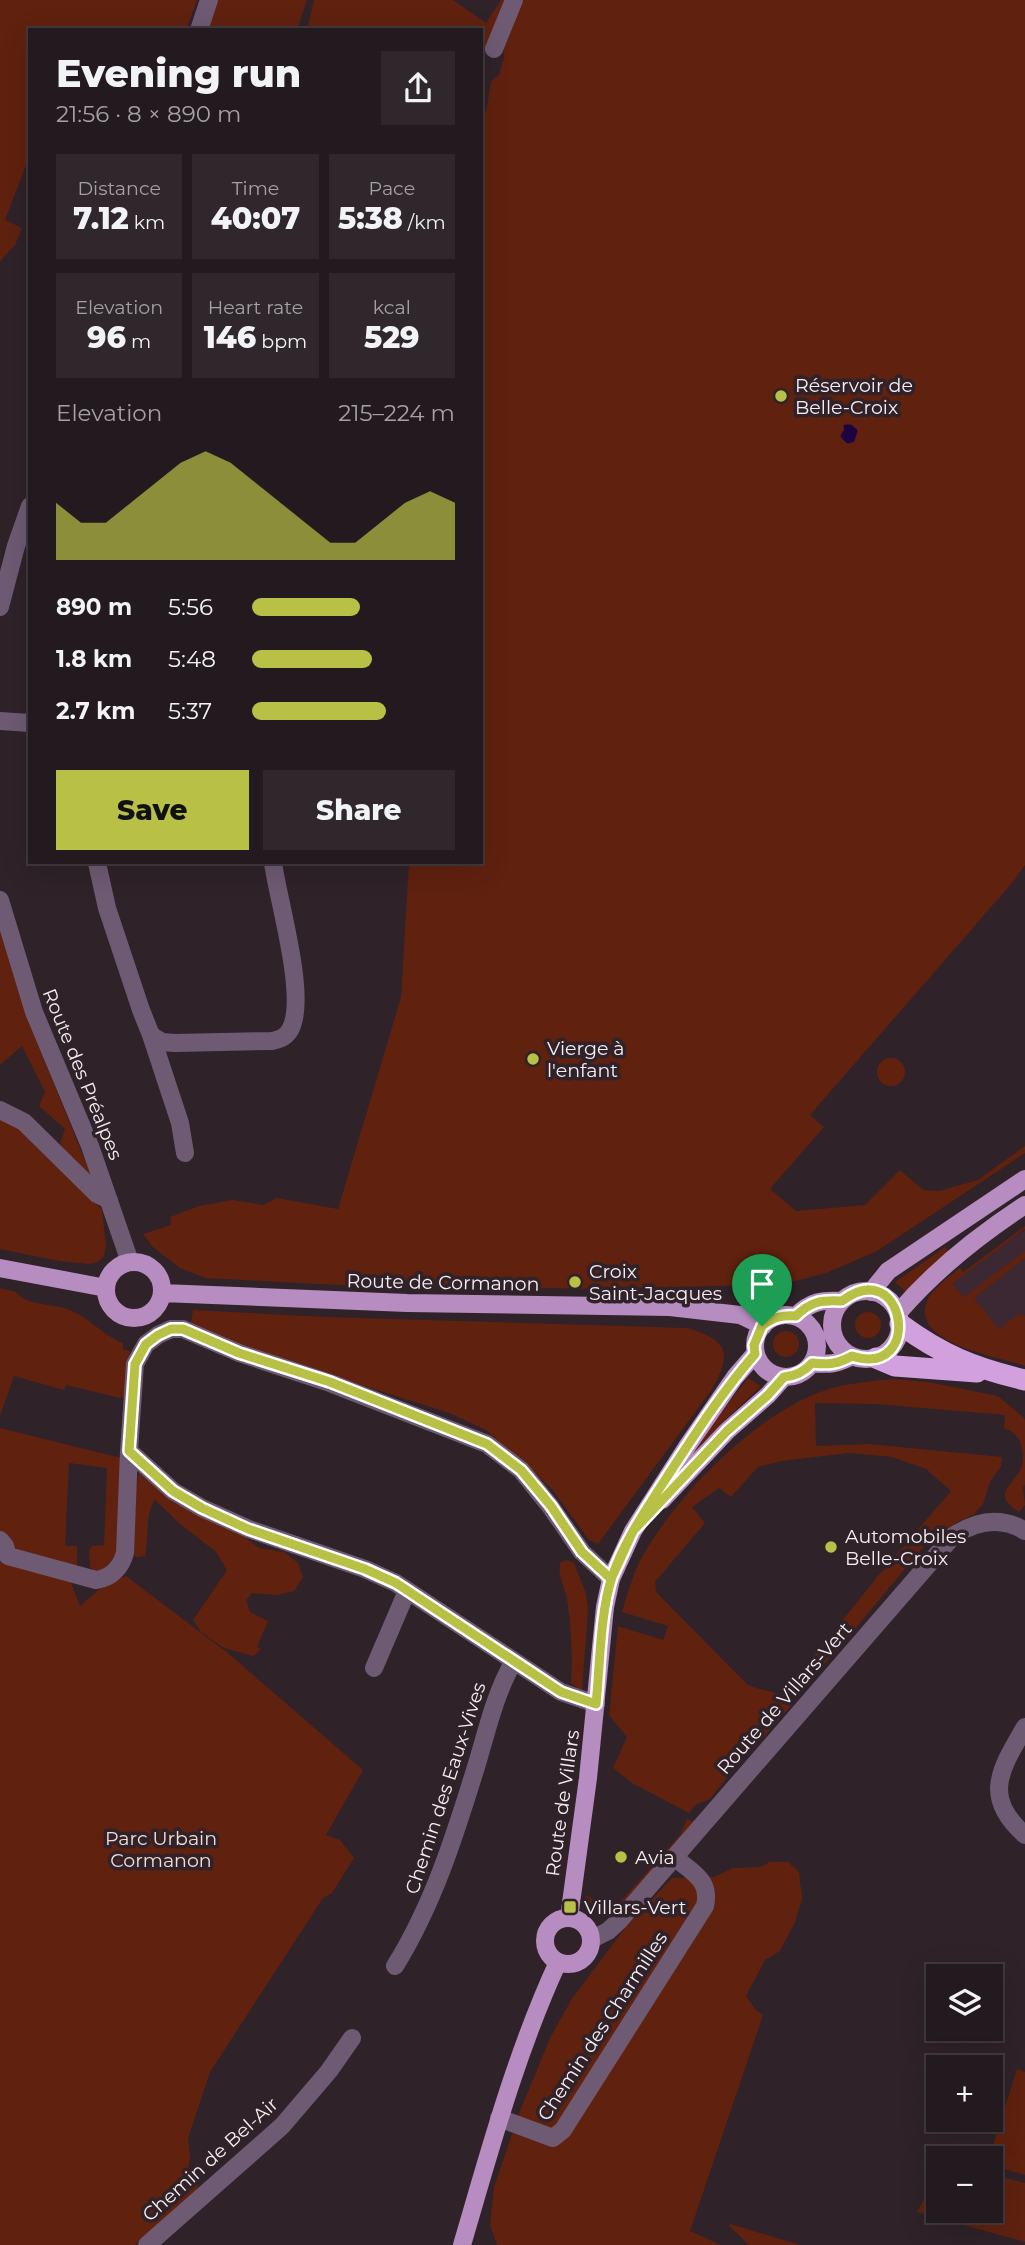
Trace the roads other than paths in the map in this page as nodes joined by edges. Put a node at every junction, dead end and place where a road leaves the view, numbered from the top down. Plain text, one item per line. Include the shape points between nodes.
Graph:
1 (209, 0) edge
2 (514, 0) edge
3 (200, 28) edge
4 (494, 49) dead end
5 (28, 512) edge
6 (0, 607) edge
7 (0, 721) edge
8 (28, 723) edge
9 (97, 864) edge
10 (274, 864) edge
11 (0, 900) edge
12 (151, 1035) junction
13 (0, 1110) edge
14 (185, 1153) dead end
15 (1025, 1179) edge
16 (109, 1199) junction
17 (1025, 1205) edge
18 (130, 1262) junction
19 (0, 1268) edge
20 (106, 1288) junction
21 (872, 1292) junction
22 (162, 1293) junction
23 (842, 1301) junction
24 (796, 1316) junction
25 (899, 1319) junction
26 (762, 1326) junction
27 (755, 1354) junction
28 (852, 1356) junction
29 (876, 1357) junction
30 (812, 1363) junction
31 (996, 1373) junction
32 (784, 1377) junction
33 (1025, 1380) edge
34 (129, 1451) junction
35 (633, 1531) junction
36 (1025, 1531) edge
37 (0, 1540) edge
38 (611, 1579) junction
39 (407, 1591) junction
40 (514, 1661) junction
41 (374, 1668) dead end
42 (596, 1704) junction
43 (1025, 1727) edge
44 (1025, 1835) edge
45 (674, 1857) junction
46 (569, 1918) junction
47 (592, 1939) junction
48 (558, 1962) junction
49 (395, 1966) dead end
50 (352, 2038) dead end
51 (499, 2118) junction
52 (147, 2245) edge
53 (462, 2245) edge

1 - 3 street
2 - 4 street
5 - 6 street
7 - 8 street
9 - 12 street
10 - 12 street via 295,990 292,1027 284,1038 272,1041 175,1043
11 - 16 street, Route des Préalpes via 34,1012
12 - 14 street via 180,1123
13 - 16 street via 24,1122 97,1194
15 - 21 main road via 888,1271
16 - 18 street, Route des Préalpes
17 - 25 main road via 918,1289
18 - 20 main road via 116,1269
18 - 22 main road via 152,1268
19 - 20 main road
20 - 22 main road via 116,1312 132,1318 152,1311
21 - 23 main road via 861,1291
21 - 25 main road via 892,1302
22 - 26 main road, Route de Cormanon via 670,1307 740,1315
23 - 24 main road via 807,1305
23 - 28 main road via 832,1327 839,1345
24 - 26 main road via 785,1315
24 - 30 main road via 816,1337
25 - 29 main road via 894,1345
25 - 31 highway via 949,1356
26 - 27 main road
27 - 32 main road via 765,1370
27 - 35 main road, Route de Villars via 688,1445
28 - 29 main road
28 - 30 main road via 829,1365
29 - 31 highway via 895,1366
30 - 32 main road via 794,1376
31 - 33 highway
32 - 35 main road, Route de Villars
34 - 37 street via 125,1552 110,1576 96,1580 8,1556
34 - 38 street via 135,1364 146,1344 158,1335 183,1329 487,1444 521,1470 582,1552
34 - 39 street via 173,1491 202,1508 248,1529 365,1569
35 - 38 main road, Route de Villars
36 - 45 street, Route de Villars-Vert via 991,1522 970,1525 953,1536
38 - 42 main road, Route de Villars
39 - 40 street
39 - 41 street
40 - 42 street via 561,1692
40 - 49 street, Chemin des Eaux-Vives via 503,1679 428,1906
42 - 46 main road, Route de Villars
43 - 44 street via 1004,1769 999,1793 1006,1816
45 - 47 street, Route de Villars-Vert via 619,1922
45 - 51 street, Chemin des Charmilles via 703,1883 708,1893 705,1906 563,2130 553,2138
46 - 47 main road via 582,1922
46 - 48 main road via 554,1923 545,1936 547,1951
47 - 48 main road via 582,1961
48 - 51 main road
50 - 52 street, Chemin de Bel-Air via 282,2126
51 - 53 main road

